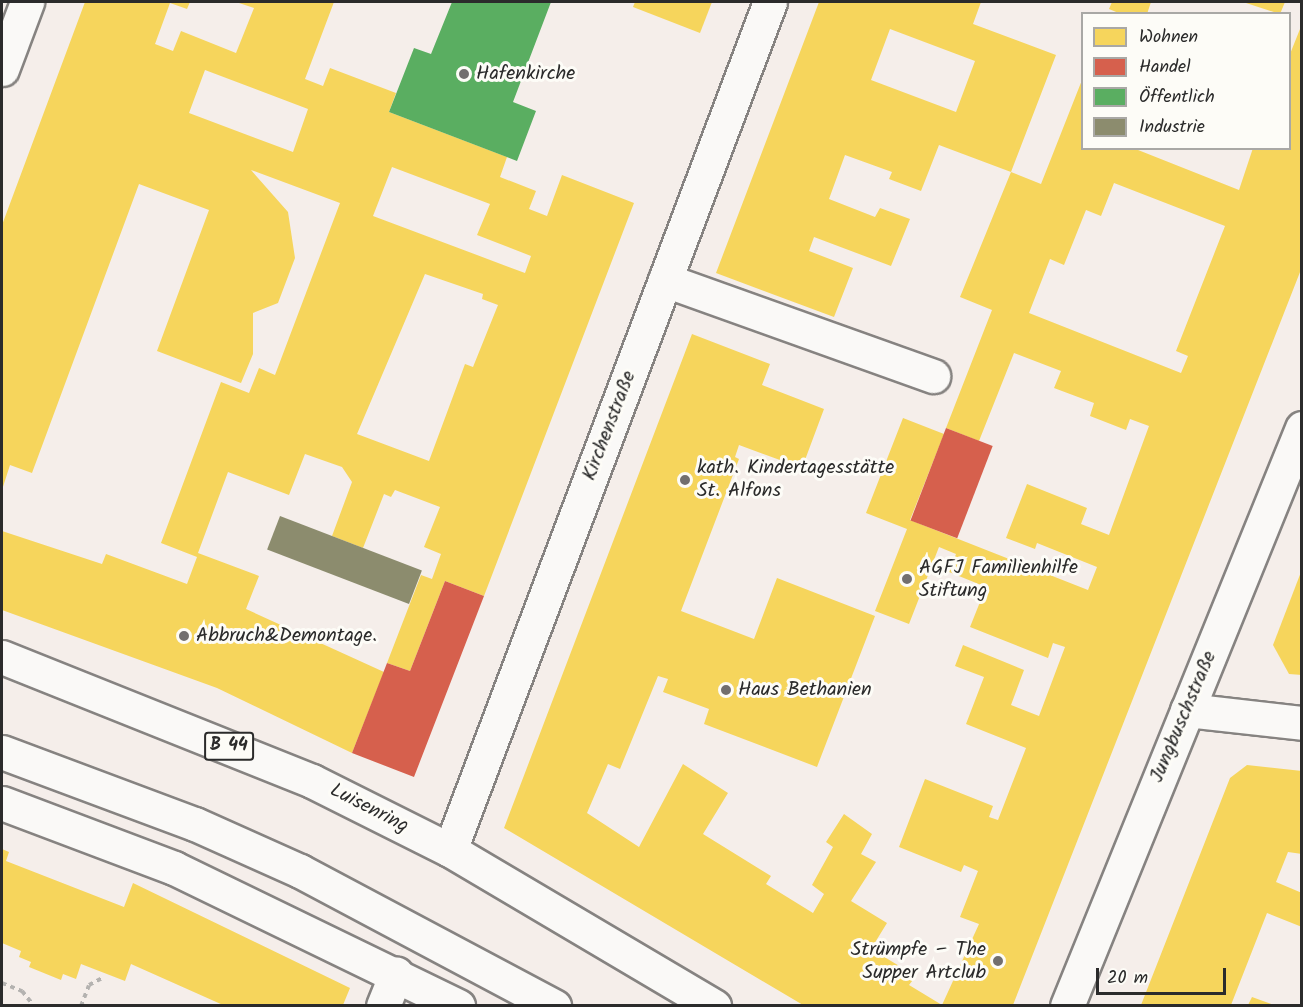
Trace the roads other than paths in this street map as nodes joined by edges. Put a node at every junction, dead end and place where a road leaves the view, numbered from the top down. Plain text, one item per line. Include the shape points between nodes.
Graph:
1 (27, 2) edge
2 (771, 2) edge
3 (2, 69) edge
4 (665, 280) junction
5 (933, 376) dead end
6 (1302, 428) edge
7 (2, 657) edge
8 (1187, 710) junction
9 (1302, 723) edge
10 (2, 752) edge
11 (2, 803) edge
12 (450, 850) junction
13 (396, 973) junction
14 (383, 1005) edge
15 (458, 1005) edge
16 (554, 1005) edge
17 (714, 1005) edge
18 (1067, 1005) edge

1 - 3 street
2 - 4 street, Kirchenstraße
4 - 5 street
4 - 12 street, Kirchenstraße
6 - 8 street, Jungbuschstraße
7 - 12 street, Luisenring / B 44 via 312,781
8 - 9 street
8 - 18 street, Jungbuschstraße
10 - 16 street via 195,824 300,871
11 - 13 street via 174,868
12 - 17 street, Luisenring / B 44
13 - 14 street
13 - 15 street

